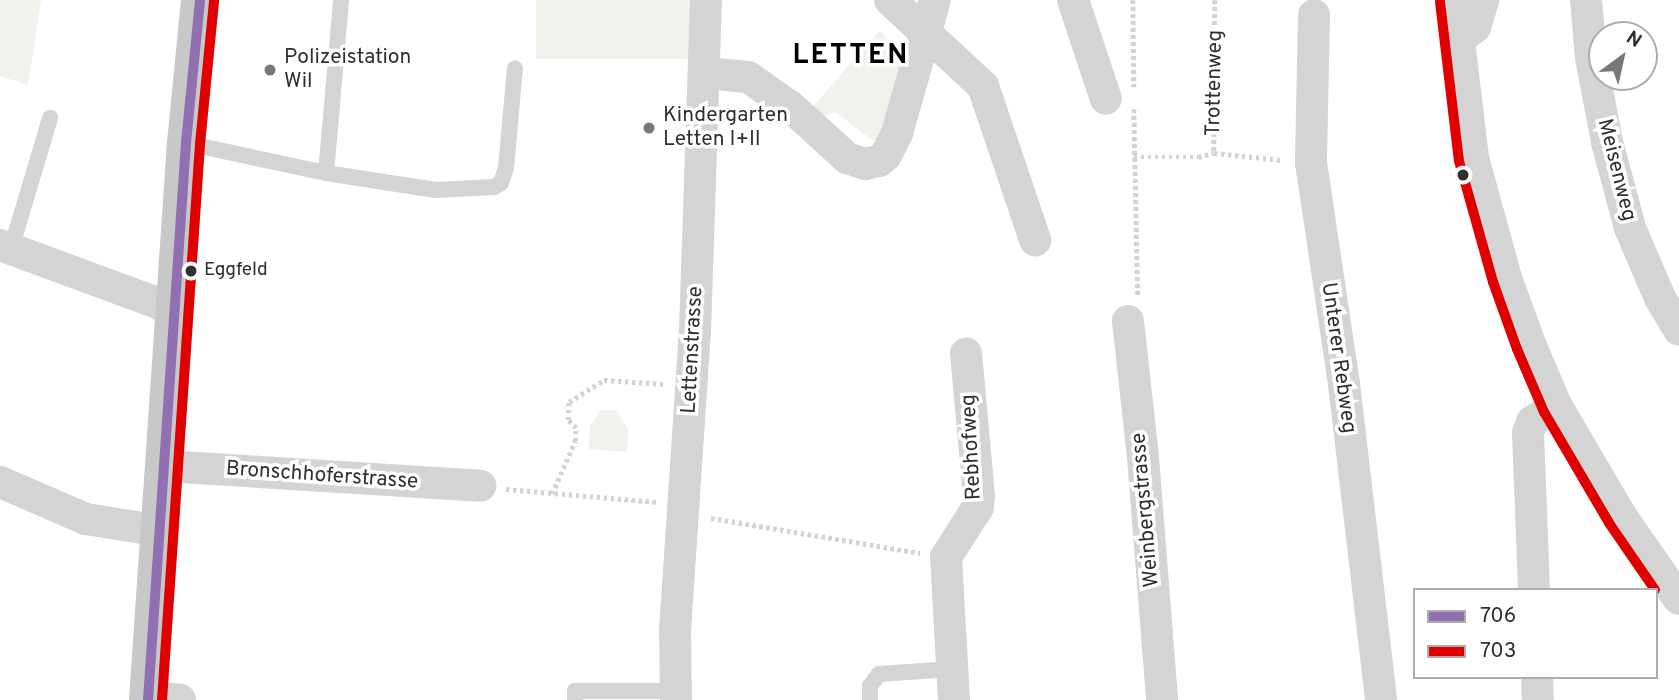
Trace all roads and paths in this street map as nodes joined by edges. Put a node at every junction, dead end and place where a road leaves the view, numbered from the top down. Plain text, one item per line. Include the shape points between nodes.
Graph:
1 (200, 0) edge
2 (341, 0) edge
3 (706, 0) edge
4 (890, 0) edge
5 (935, 0) edge
6 (1073, 0) edge
7 (1133, 0) edge
8 (1216, 0) edge
9 (1454, 0) edge
10 (1483, 0) edge
11 (1586, 0) edge
12 (1314, 15) dead end
13 (924, 32) junction
14 (1457, 41) junction
15 (515, 68) dead end
16 (705, 73) junction
17 (1125, 98) junction
18 (50, 118) dead end
19 (186, 143) junction
20 (1214, 153) junction
21 (1134, 157) junction
22 (1311, 163) junction
23 (326, 173) junction
24 (1035, 240) dead end
25 (6, 247) edge
26 (175, 312) junction
27 (1128, 321) joint
28 (1679, 330) edge
29 (966, 354) dead end
30 (691, 385) junction
31 (1556, 405) junction
32 (165, 466) junction
33 (0, 482) edge
34 (480, 486) joint
35 (552, 494) junction
36 (683, 509) junction
37 (160, 531) junction
38 (946, 557) junction
39 (1534, 588) edge
40 (1679, 599) edge
41 (952, 669) junction
42 (1537, 679) edge
43 (675, 695) edge
44 (158, 699) edge
45 (575, 700) edge
46 (870, 700) edge
47 (954, 700) edge
48 (1162, 700) edge
49 (1381, 700) edge
50 (1538, 700) edge

1 - 19 main road
2 - 23 lane
3 - 16 street, Lettenstrasse
4 - 13 street
5 - 13 street
6 - 17 street
7 - 17 path
8 - 20 path, Trottenweg
9 - 14 street
10 - 14 street via 1475,27
11 - 28 street, Meisenweg via 1606,142 1630,228
12 - 22 street, Unterer Rebweg
13 - 16 street via 897,133 886,155 872,162 847,158 748,77
13 - 24 street via 975,77 989,98
14 - 31 street via 1468,131 1483,200 1506,278
15 - 23 lane via 501,183 477,190 436,190
16 - 30 street, Lettenstrasse
17 - 21 path
18 - 25 lane
19 - 23 lane
19 - 26 main road
20 - 21 path
20 - 22 path, Trottenweg
21 - 27 path via 1138,309
22 - 49 street, Unterer Rebweg
25 - 26 street
26 - 32 main road
27 - 48 street, Weinbergstrasse
29 - 38 street, Rebhofweg via 979,496 978,506
30 - 35 path via 604,380 569,402 568,420 576,428 575,441
30 - 36 street, Lettenstrasse
31 - 39 street via 1532,422 1528,433
31 - 40 street via 1621,516
32 - 34 street, Bronschhoferstrasse
32 - 37 main road
33 - 37 street via 86,519
34 - 35 path
35 - 36 path
36 - 38 path
36 - 43 street, Lettenstrasse
37 - 44 main road
38 - 41 street
41 - 46 lane via 879,674 870,687
41 - 47 street
42 - 50 street
43 - 45 lane via 575,691

